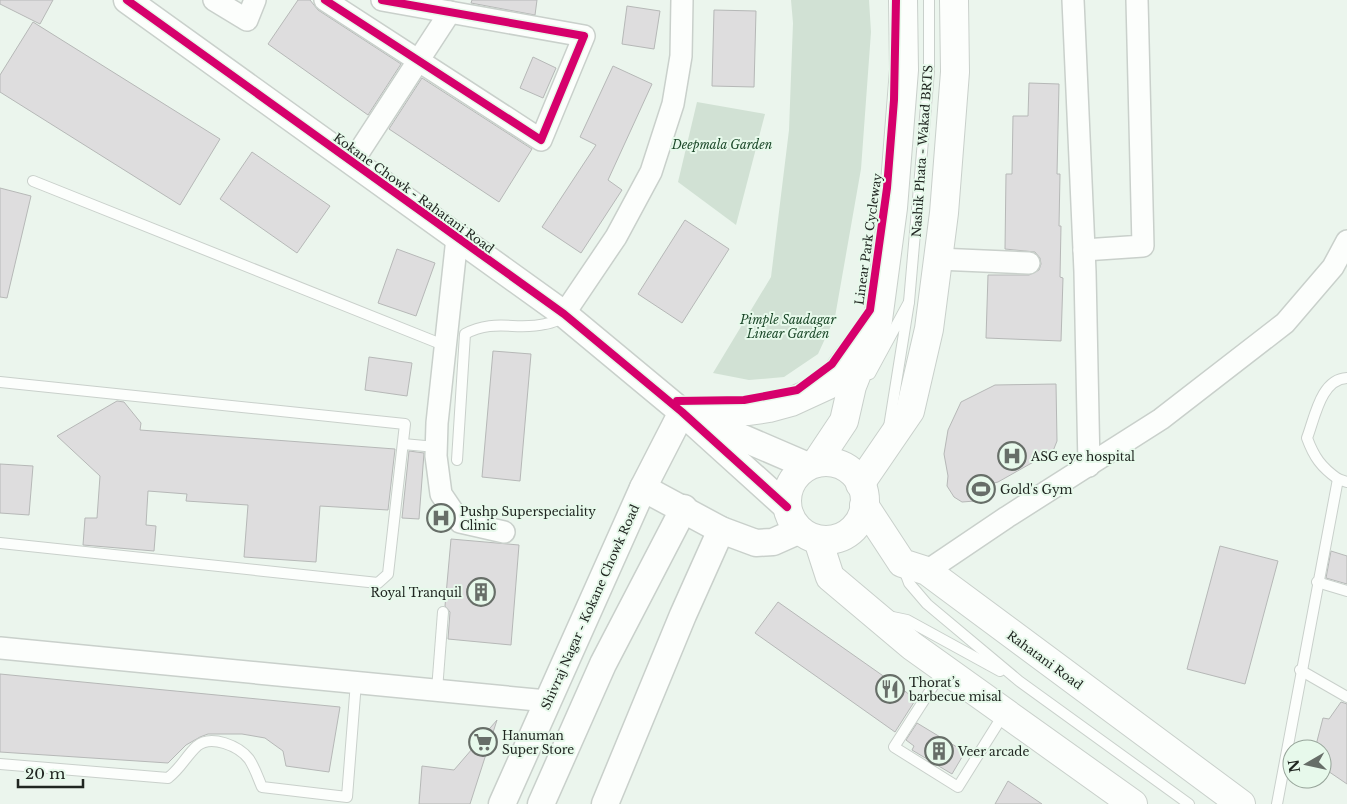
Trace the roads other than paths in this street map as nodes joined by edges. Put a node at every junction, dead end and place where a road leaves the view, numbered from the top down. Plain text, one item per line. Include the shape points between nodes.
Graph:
1 (214, 0) edge
2 (255, 0) edge
3 (324, 0) edge
4 (382, 0) edge
5 (682, 0) edge
6 (903, 0) edge
7 (929, 0) edge
8 (954, 0) edge
9 (1073, 0) edge
10 (1137, 0) edge
11 (134, 2) edge
12 (450, 12) junction
13 (419, 60) junction
14 (352, 161) junction
15 (33, 181) dead end
16 (458, 238) junction
17 (1347, 241) edge
18 (1084, 250) junction
19 (938, 259) junction
20 (1029, 263) dead end
21 (909, 302) junction
22 (565, 315) junction
23 (878, 320) junction
24 (446, 346) junction
25 (1347, 378) edge
26 (0, 382) edge
27 (682, 412) junction
28 (844, 421) junction
29 (403, 444) junction
30 (436, 447) junction
31 (886, 447) junction
32 (457, 460) dead end
33 (812, 465) junction
34 (1089, 466) junction
35 (1342, 480) edge
36 (643, 488) junction
37 (862, 494) junction
38 (684, 508) junction
39 (802, 526) junction
40 (722, 530) junction
41 (504, 532) dead end
42 (0, 543) edge
43 (915, 567) junction
44 (1317, 582) junction
45 (1347, 591) edge
46 (443, 612) dead end
47 (873, 612) junction
48 (0, 648) edge
49 (944, 668) junction
50 (1300, 670) junction
51 (1019, 681) junction
52 (356, 682) junction
53 (437, 690) junction
54 (1347, 697) edge
55 (547, 701) junction
56 (1006, 711) junction
57 (0, 764) edge
58 (502, 804) edge
59 (540, 804) edge
60 (605, 804) edge
61 (1133, 804) edge
62 (1190, 804) edge
63 (1241, 804) edge
64 (1277, 804) edge

1 - 2 street via 247,20
3 - 13 street
4 - 12 street
5 - 22 street via 681,56 673,104 651,172 616,238
6 - 23 main road via 904,70 893,208
7 - 21 lane, Nashik Phata - Wakad BRTS via 930,71
8 - 19 main road via 955,72
9 - 18 street
10 - 18 street via 1143,246
11 - 14 street, Kokane Chowk - Rahatani Road
12 - 13 street
12 - 13 street via 584,36 541,140
13 - 14 street
14 - 16 street, Kokane Chowk - Rahatani Road
15 - 24 lane
16 - 22 street, Kokane Chowk - Rahatani Road
16 - 24 street
17 - 34 street via 1333,267 1286,323 1161,420
18 - 34 street
19 - 20 street
19 - 31 main road via 929,329 910,411
21 - 28 lane, Nashik Phata - Wakad BRTS
21 - 31 lane, Nashik Phata - Wakad BRTS
22 - 27 street, Kokane Chowk - Rahatani Road
22 - 32 lane via 544,324 496,325 465,334
23 - 27 main road via 828,385 769,408
23 - 28 main road via 852,386
24 - 30 street
25 - 35 lane via 1339,378 1327,387 1307,438 1322,468
26 - 29 lane via 405,424
27 - 33 street
27 - 36 street, Shivraj Nagar - Kokane Chowk Road
27 - 39 street
28 - 33 main road
29 - 30 lane
29 - 42 lane via 388,574 378,583
30 - 41 street via 441,494 448,507 460,522
31 - 37 main road
33 - 37 main road via 838,464 851,472
33 - 39 main road via 795,476 788,491
34 - 43 street
35 - 44 lane
36 - 38 street
36 - 55 street, Shivraj Nagar - Kokane Chowk Road
37 - 39 main road via 861,519 852,530 832,540
37 - 43 main road, Rahatani Road
38 - 40 street
38 - 59 street via 603,664
39 - 40 street via 773,542 756,544
39 - 47 main road via 830,576
40 - 60 street
43 - 51 lane via 909,583 927,604
43 - 63 main road, Rahatani Road
44 - 45 lane
44 - 50 lane
46 - 53 lane
47 - 49 main road via 912,646
47 - 51 lane via 907,620
48 - 52 street
49 - 56 main road
49 - 56 lane via 894,747 958,787
50 - 54 lane
50 - 64 lane
51 - 62 lane
52 - 53 street
52 - 57 lane via 347,797 262,787 248,758 214,740 198,745 180,769 168,778
53 - 55 street
55 - 58 street, Shivraj Nagar - Kokane Chowk Road
56 - 61 main road

